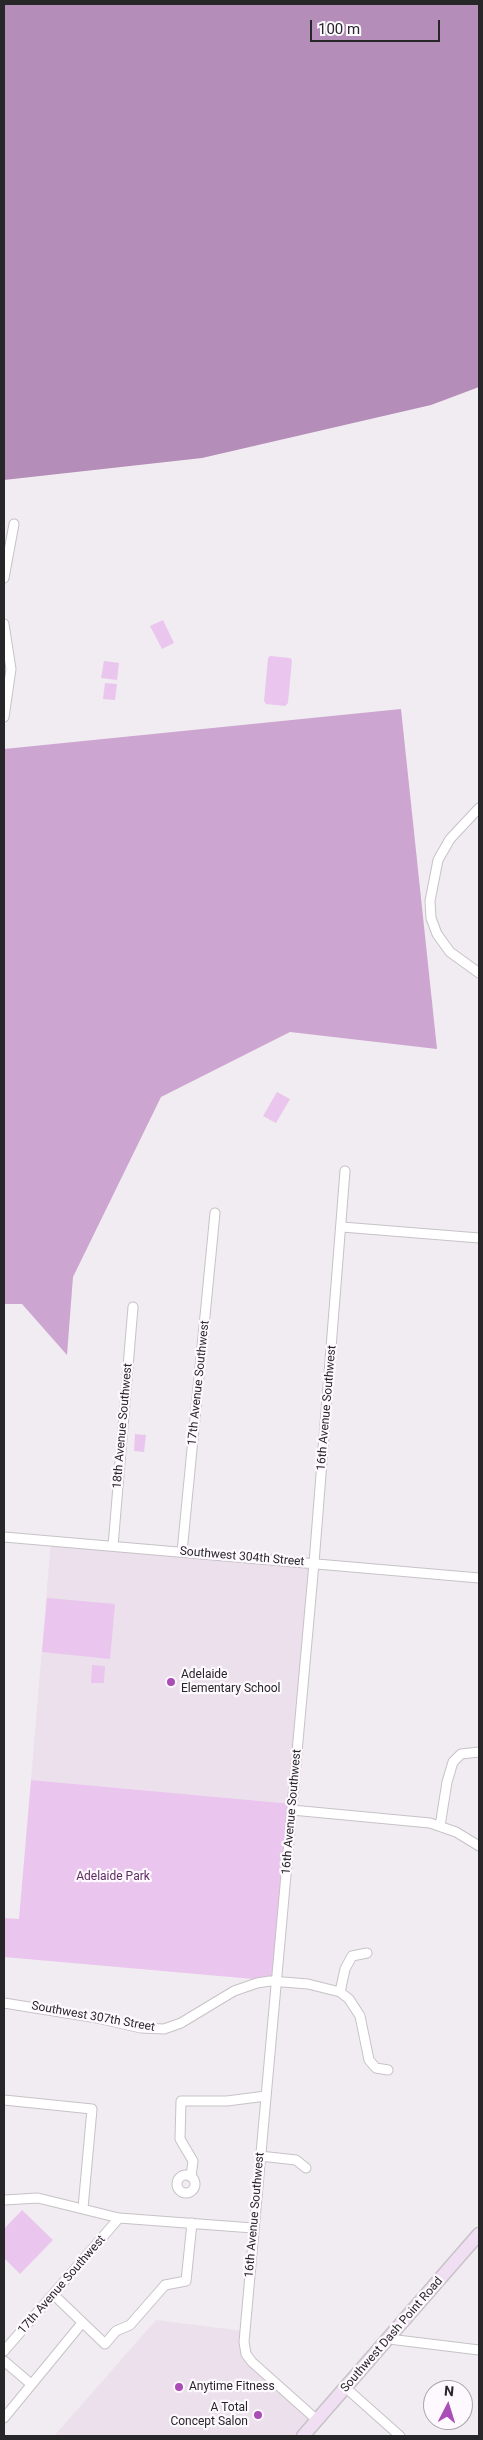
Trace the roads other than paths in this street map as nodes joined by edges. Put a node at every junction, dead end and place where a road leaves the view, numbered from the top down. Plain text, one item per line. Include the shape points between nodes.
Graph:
1 (14, 524) dead end
2 (4, 578) edge
3 (4, 624) edge
4 (4, 717) edge
5 (479, 808) edge
6 (479, 972) edge
7 (345, 1171) dead end
8 (215, 1213) dead end
9 (342, 1227) junction
10 (479, 1238) edge
11 (133, 1307) dead end
12 (4, 1537) edge
13 (113, 1546) junction
14 (182, 1552) junction
15 (314, 1564) junction
16 (479, 1578) edge
17 (479, 1752) edge
18 (292, 1810) junction
19 (440, 1826) junction
20 (479, 1846) edge
21 (367, 1953) dead end
22 (276, 1981) junction
23 (340, 1992) junction
24 (4, 2003) edge
25 (388, 2070) dead end
26 (266, 2096) junction
27 (4, 2100) edge
28 (260, 2156) junction
29 (306, 2168) dead end
30 (191, 2177) dead end
31 (4, 2200) edge
32 (83, 2208) junction
33 (120, 2218) junction
34 (192, 2224) junction
35 (253, 2228) junction
36 (479, 2234) edge
37 (54, 2295) junction
38 (82, 2323) junction
39 (389, 2339) junction
40 (479, 2350) edge
41 (4, 2351) edge
42 (4, 2361) edge
43 (31, 2384) junction
44 (346, 2388) junction
45 (4, 2418) edge
46 (317, 2420) junction
47 (303, 2436) edge
48 (400, 2436) edge

1 - 2 street
3 - 4 street via 11,669
5 - 6 street via 450,839 438,860 430,901 431,918 437,934 450,952
7 - 9 street, 16th Avenue Southwest
8 - 14 street, 17th Avenue Southwest
9 - 10 street
9 - 15 street, 16th Avenue Southwest
11 - 13 street, 18th Avenue Southwest
12 - 13 street, Southwest 304th Street
13 - 14 street, Southwest 304th Street
14 - 15 street, Southwest 304th Street
15 - 16 street, Southwest 304th Street
15 - 18 street, 16th Avenue Southwest
17 - 19 street via 461,1754 453,1762
18 - 19 street
18 - 22 street, 16th Avenue Southwest
19 - 20 street
21 - 23 street via 352,1956 345,1969
22 - 23 street, Southwest 307th Street
22 - 24 street, Southwest 307th Street via 245,1987 164,2029 141,2028
22 - 26 street, 16th Avenue Southwest
23 - 25 street via 353,2003 360,2016 369,2060 376,2068
26 - 28 street, 16th Avenue Southwest
26 - 30 street via 227,2101 181,2101 180,2139 193,2162
27 - 32 street via 92,2109
28 - 29 street via 296,2160
28 - 35 street, 16th Avenue Southwest
31 - 32 street via 38,2198
32 - 33 street
33 - 34 street
33 - 37 street, 17th Avenue Southwest
34 - 35 street
34 - 38 street via 186,2281 165,2285 130,2325 116,2331 105,2344
35 - 46 street, 16th Avenue Southwest via 245,2351 265,2375
36 - 39 main road, Southwest Dash Point Road
37 - 38 street
37 - 41 street, 17th Avenue Southwest
38 - 43 street
39 - 40 street
39 - 44 main road, Southwest Dash Point Road
42 - 43 street
43 - 45 street
44 - 46 main road, Southwest Dash Point Road
44 - 48 street
46 - 47 main road, Southwest Dash Point Road

